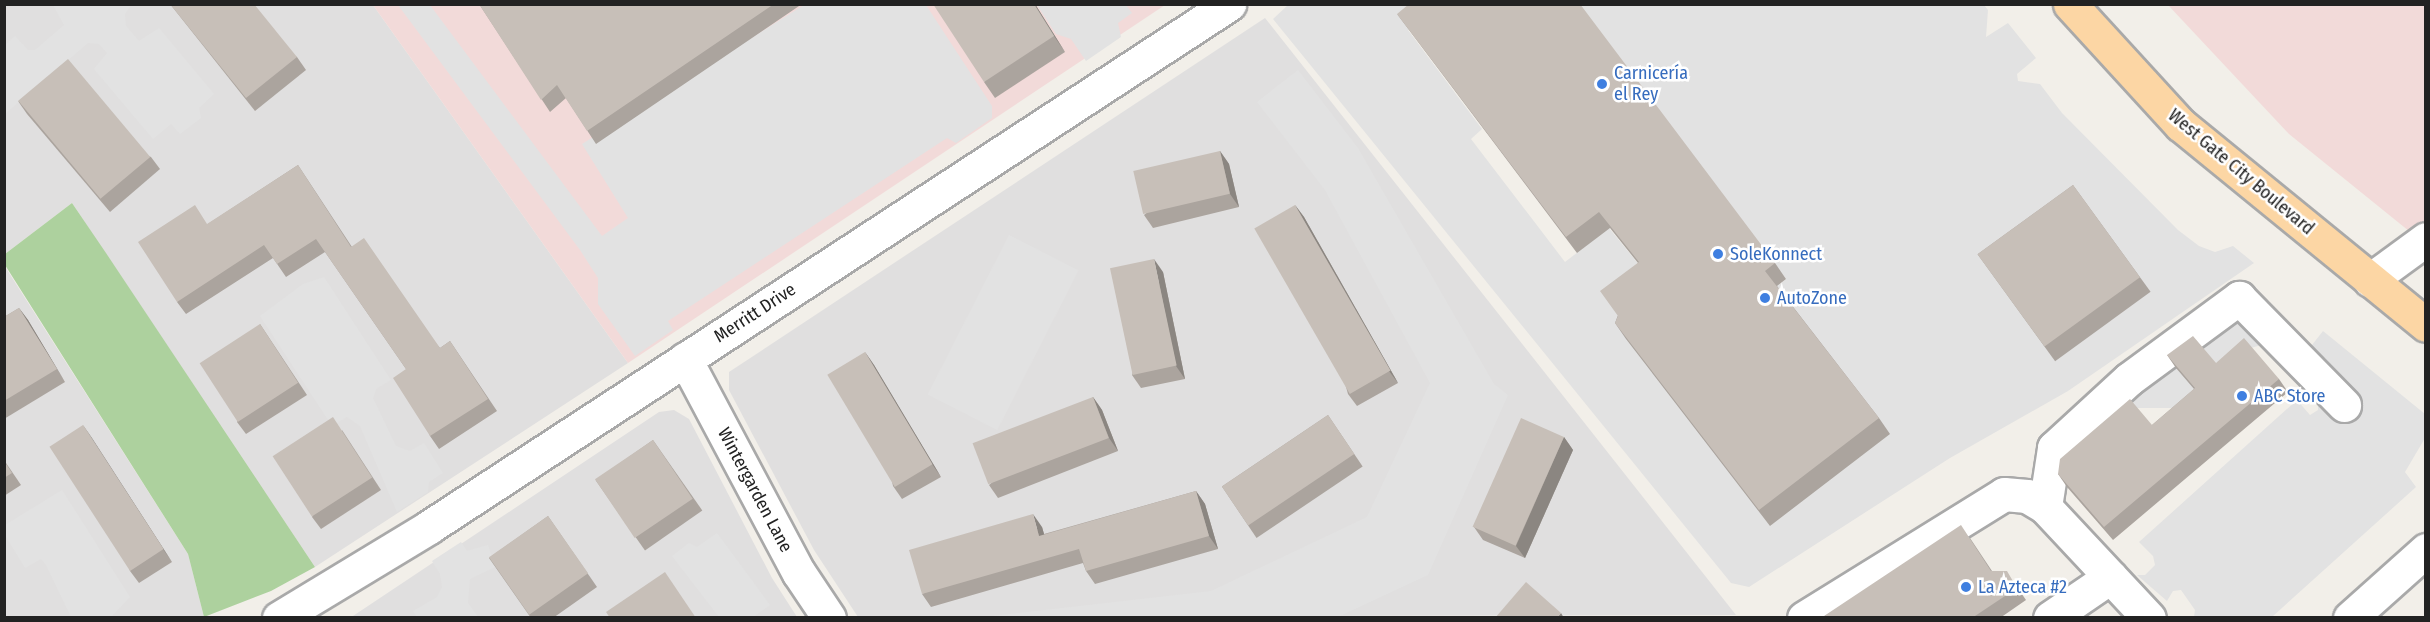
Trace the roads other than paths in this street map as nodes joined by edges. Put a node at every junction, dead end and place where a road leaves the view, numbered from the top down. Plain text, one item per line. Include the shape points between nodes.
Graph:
1 (1229, 4) edge
2 (2070, 4) edge
3 (2426, 239) edge
4 (2370, 280) junction
5 (2426, 325) edge
6 (685, 359) junction
7 (2344, 405) dead end
8 (2045, 507) junction
9 (2426, 550) edge
10 (2110, 577) junction
11 (279, 618) edge
12 (829, 618) edge
13 (1804, 618) edge
14 (2050, 618) edge
15 (2149, 618) edge
16 (2350, 618) edge

1 - 6 street, Merritt Drive
2 - 4 main road, West Gate City Boulevard via 2181,125
3 - 4 street
4 - 5 main road, West Gate City Boulevard
6 - 11 street, Merritt Drive via 429,527
6 - 12 street, Wintergarden Lane via 799,573
7 - 8 street via 2239,298 2129,379 2054,448
8 - 10 street
8 - 13 street via 2027,495 2004,494
9 - 16 street
10 - 14 street
10 - 15 street

